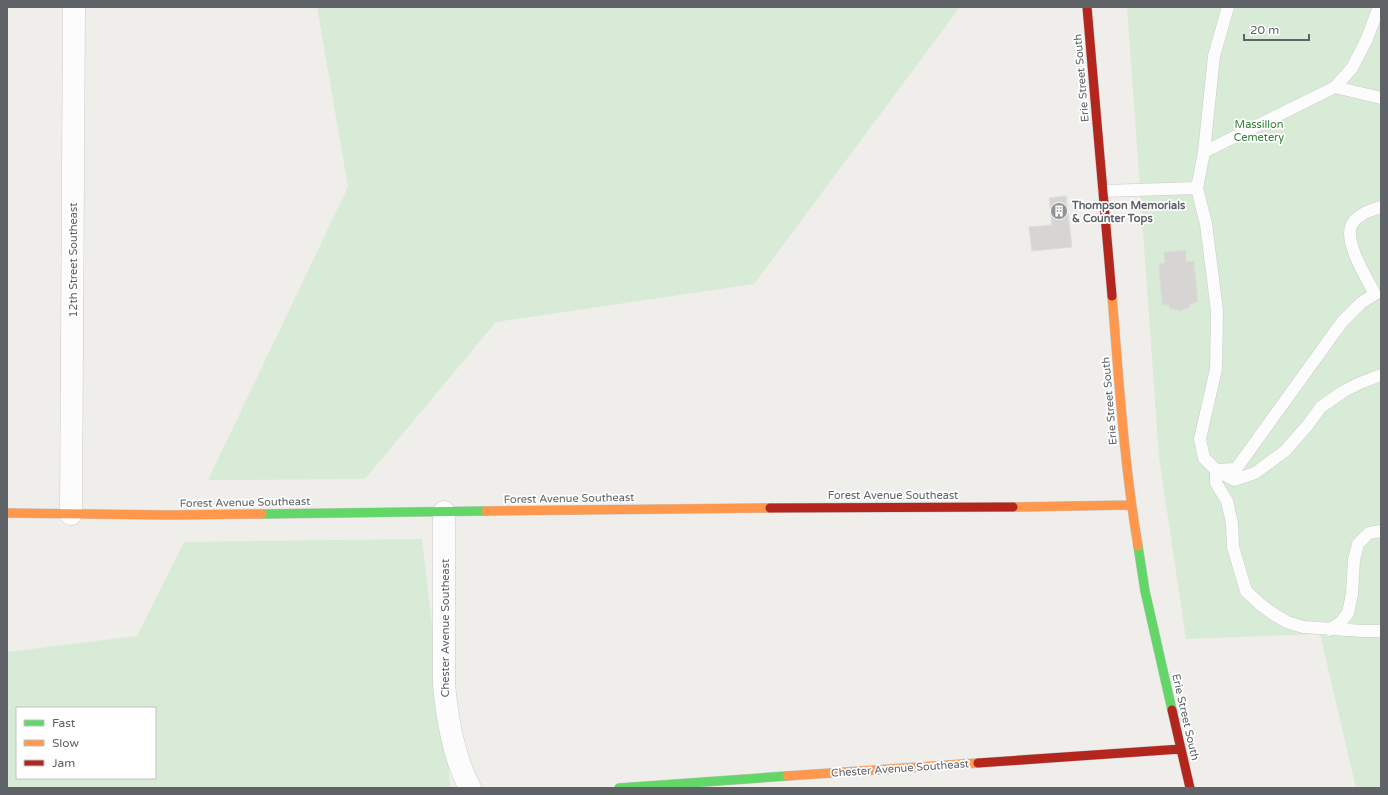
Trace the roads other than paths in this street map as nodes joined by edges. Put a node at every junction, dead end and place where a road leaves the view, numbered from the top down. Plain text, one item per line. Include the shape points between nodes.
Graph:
1 (74, 7) edge
2 (1087, 7) edge
3 (1228, 7) edge
4 (1379, 7) edge
5 (1335, 87) junction
6 (1381, 98) edge
7 (1204, 152) junction
8 (1197, 188) junction
9 (1104, 191) junction
10 (1381, 207) edge
11 (1378, 293) edge
12 (1381, 375) edge
13 (1216, 470) junction
14 (1131, 505) junction
15 (444, 512) junction
16 (7, 513) edge
17 (71, 514) junction
18 (1381, 530) edge
19 (1329, 630) junction
20 (1381, 630) edge
21 (1181, 749) junction
22 (470, 788) edge
23 (619, 788) edge
24 (1190, 788) edge

1 - 17 street, 12th Street Southeast
2 - 9 street, Erie Street South
3 - 7 lane via 1214,56
4 - 5 lane via 1352,68
5 - 6 lane
5 - 7 lane
7 - 8 lane
8 - 9 lane
8 - 13 lane via 1206,224 1217,311 1216,369 1200,439 1204,458
9 - 14 street, Erie Street South
10 - 11 lane via 1359,217 1352,225 1350,236 1352,246
11 - 13 lane via 1361,303 1342,322 1236,469
12 - 13 lane via 1344,391 1321,407 1285,450 1255,473 1234,480
13 - 19 lane via 1216,483 1227,501 1232,523 1233,547 1246,591 1260,605 1287,622
14 - 15 street, Forest Avenue Southeast
14 - 21 street, Erie Street South via 1145,591
15 - 17 street, Forest Avenue Southeast
15 - 22 street, Chester Avenue Southeast via 446,706 458,757
16 - 17 street, Forest Avenue Southeast
18 - 19 lane via 1369,533 1358,544 1348,613 1341,622
19 - 20 lane
21 - 23 street, Chester Avenue Southeast
21 - 24 street, Erie Street South

